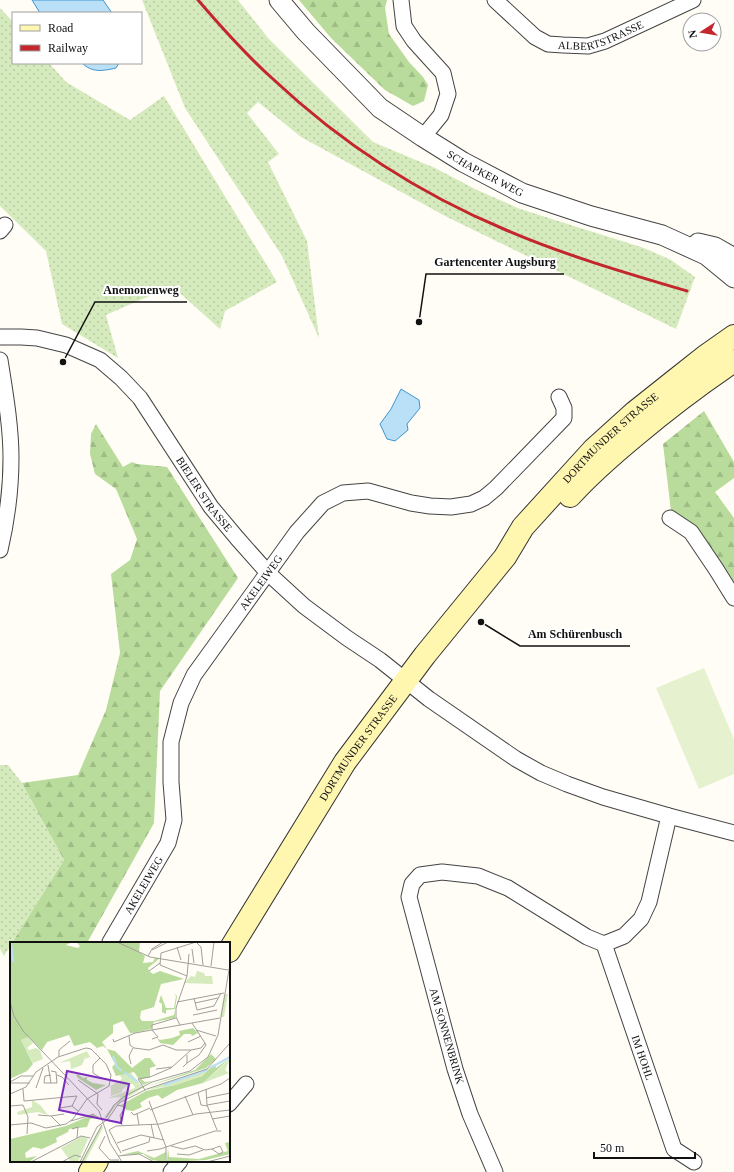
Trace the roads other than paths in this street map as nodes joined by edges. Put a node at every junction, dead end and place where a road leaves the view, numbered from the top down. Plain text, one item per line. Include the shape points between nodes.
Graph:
1 (279, 0) edge
2 (401, 0) edge
3 (495, 0) edge
4 (693, 0) edge
5 (423, 137) junction
6 (662, 235) junction
7 (734, 258) edge
8 (734, 278) edge
9 (734, 336) edge
10 (0, 337) edge
11 (0, 360) edge
12 (734, 361) edge
13 (559, 397) dead end
14 (670, 518) dead end
15 (0, 550) edge
16 (505, 557) junction
17 (268, 573) junction
18 (734, 598) edge
19 (405, 680) junction
20 (669, 816) junction
21 (734, 832) edge
22 (110, 942) edge
23 (604, 944) junction
24 (230, 949) edge
25 (246, 1084) dead end
26 (230, 1103) edge
27 (96, 1162) edge
28 (179, 1162) edge
29 (694, 1162) dead end
30 (90, 1172) edge
31 (171, 1172) edge
32 (494, 1172) edge

1 - 5 street, SCHAPKER WEG via 306,32 380,108
2 - 5 street via 404,26 414,42 443,73 448,94 441,115
3 - 4 street, ALBERTSTRASSE via 535,37 548,44 588,46 605,41
5 - 6 street, SCHAPKER WEG via 463,162 522,193 591,216
6 - 7 street via 715,246
6 - 8 street, SCHAPKER WEG via 706,255
9 - 16 main road, DORTMUNDER STRASSE via 635,412 592,450 523,526
10 - 17 street, BIELER STRASSE via 37,338 66,345 100,360 122,378 140,398 211,507
11 - 15 street via 11,458 10,494
12 - 16 main road, DORTMUNDER STRASSE via 683,397 612,456 580,484 532,537
13 - 17 street, AKELEIWEG via 564,408 564,418 484,498 471,504 451,507 411,503 368,491 343,493 324,503 297,532
14 - 18 street via 691,532
16 - 19 main road, DORTMUNDER STRASSE
17 - 19 street, BIELER STRASSE via 304,606
17 - 22 street, AKELEIWEG via 194,675 180,704 171,742 174,820 168,843
19 - 20 street, BIELER STRASSE via 516,759 541,773 603,797
19 - 24 main road, DORTMUNDER STRASSE via 345,762
20 - 21 street, BIELER STRASSE
20 - 23 street via 649,902 641,919 624,936
23 - 29 street, IM HOHL via 674,1149
23 - 32 street, AM SONNENBRINK via 508,888 478,876 442,872 420,875 412,884 409,897 456,1069 470,1114
25 - 26 street
27 - 30 main road
28 - 31 street

